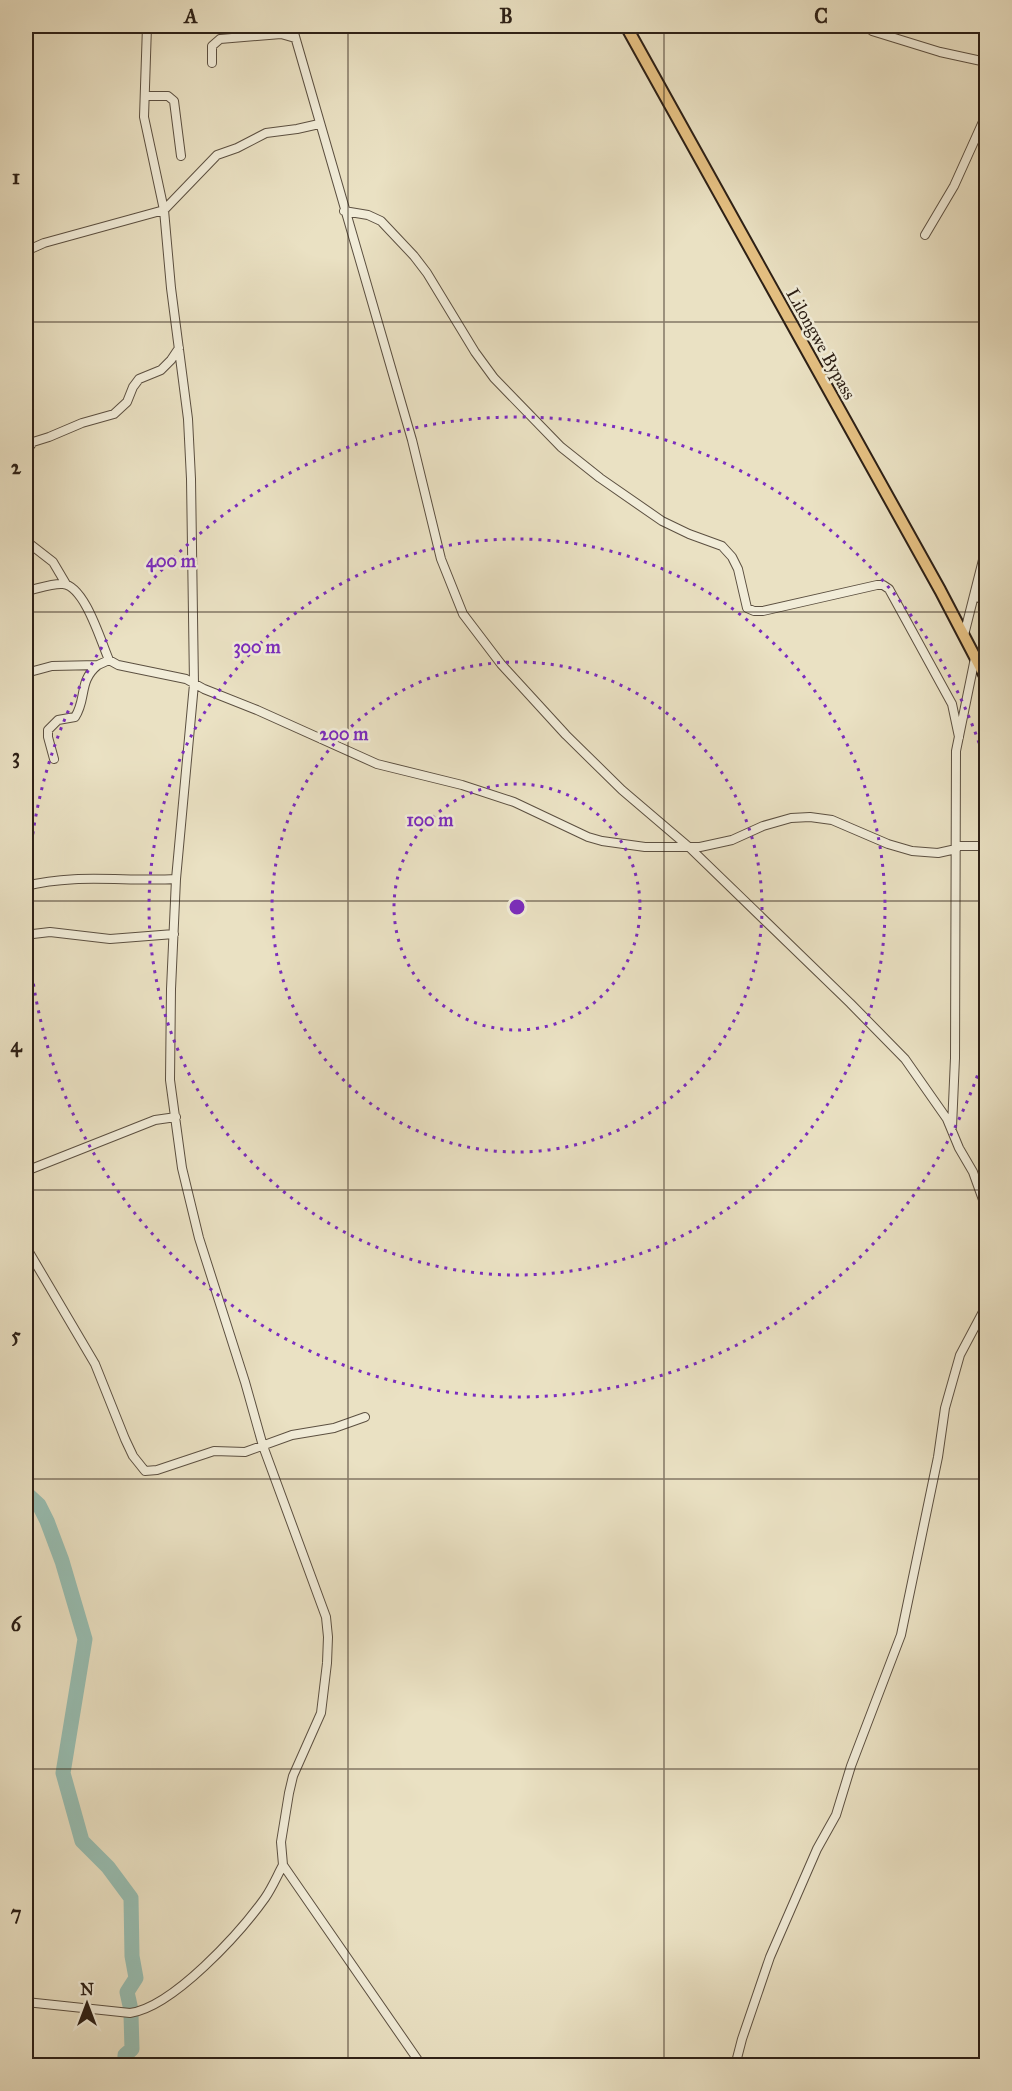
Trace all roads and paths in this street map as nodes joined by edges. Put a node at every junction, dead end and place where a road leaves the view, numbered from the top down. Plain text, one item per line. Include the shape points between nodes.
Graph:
1 (147, 26) edge
2 (292, 26) edge
3 (626, 26) edge
4 (870, 26) edge
5 (295, 38) junction
6 (987, 62) edge
7 (212, 63) dead end
8 (145, 96) junction
9 (987, 115) edge
10 (319, 124) junction
11 (181, 156) dead end
12 (164, 210) junction
13 (344, 211) junction
14 (925, 235) dead end
15 (26, 251) edge
16 (179, 348) junction
17 (27, 450) dead end
18 (26, 542) edge
19 (987, 548) edge
20 (66, 584) junction
21 (26, 591) edge
22 (975, 597) junction
23 (987, 599) edge
24 (964, 635) junction
25 (975, 656) junction
26 (109, 660) junction
27 (98, 665) junction
28 (26, 673) edge
29 (987, 678) edge
30 (194, 684) junction
31 (959, 737) junction
32 (54, 759) dead end
33 (987, 846) edge
34 (956, 847) junction
35 (690, 848) junction
36 (176, 879) junction
37 (26, 886) edge
38 (26, 906) edge
39 (174, 934) junction
40 (176, 1117) junction
41 (952, 1129) junction
42 (26, 1171) edge
43 (987, 1208) edge
44 (26, 1247) edge
45 (987, 1306) edge
46 (365, 1417) dead end
47 (263, 1446) junction
48 (283, 1865) junction
49 (26, 2002) edge
50 (420, 2065) edge
51 (735, 2066) edge

1 - 8 street
2 - 5 street
3 - 24 main road, Lilongwe Bypass
4 - 6 street via 872,31 889,37
5 - 7 street via 281,34 220,39 212,46
5 - 10 street
8 - 11 street via 168,96 174,101
8 - 12 street via 145,122
9 - 14 street via 954,186
10 - 12 street via 266,133 218,154
10 - 13 street
12 - 15 street
12 - 16 street
13 - 31 street via 381,221 414,256 494,378 561,447 663,521 722,546 738,569 747,608 763,611 878,585 890,589 952,704
13 - 35 street via 403,407 441,559 463,614 501,664 566,735
16 - 17 street via 161,370 139,379 127,402 114,414 33,442
16 - 30 street via 188,419
18 - 20 street via 53,562
19 - 22 street
20 - 21 street
20 - 26 street via 92,615
22 - 23 street
22 - 24 street
24 - 25 main road, Lilongwe Bypass
25 - 29 main road, Lilongwe Bypass
25 - 31 street
26 - 27 street
26 - 30 street via 170,674
27 - 28 street via 52,666
27 - 32 street via 84,682 75,717 58,720 48,730
30 - 35 street via 377,764 514,802 588,837 645,847
30 - 36 street
31 - 34 street
33 - 34 street
34 - 35 street via 938,853 912,851 832,820 800,817 763,826 732,840
34 - 41 street
35 - 41 street via 905,1059
36 - 37 street via 43,881
36 - 39 street
38 - 39 street via 26,931 33,934 50,932 110,939
39 - 40 street via 170,1062
40 - 42 street via 155,1120
40 - 47 street via 194,1222
41 - 43 street
44 - 47 street via 95,1364 125,1439 145,1471 214,1451 245,1452
45 - 51 street via 960,1355 945,1408 901,1635 836,1815 770,1957
46 - 47 street
47 - 48 street via 319,1596 328,1637 321,1713 289,1792 281,1842
48 - 49 street via 266,1896 227,1942 190,1980 146,2007 130,2013
48 - 50 street

